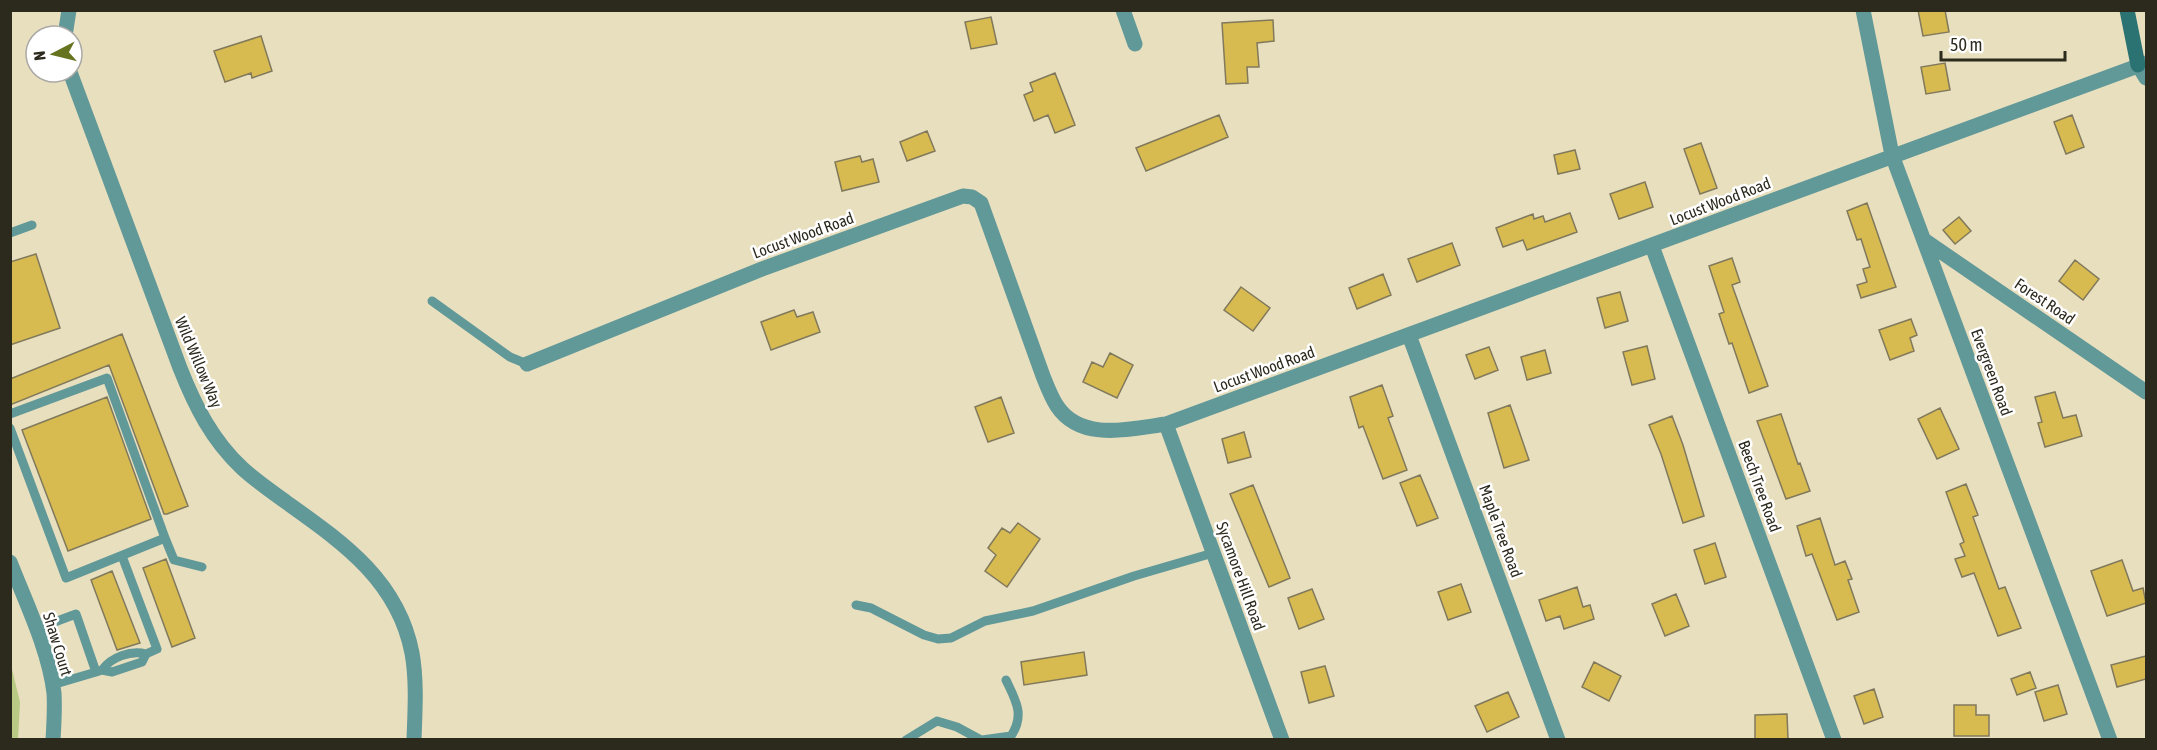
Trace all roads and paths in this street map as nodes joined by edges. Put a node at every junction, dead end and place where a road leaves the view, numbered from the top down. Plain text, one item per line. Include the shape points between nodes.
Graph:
1 (1123, 10) edge
2 (1863, 10) edge
3 (2127, 10) edge
4 (1135, 44) dead end
5 (2144, 69) edge
6 (74, 84) edge
7 (1892, 155) junction
8 (32, 225) dead end
9 (10, 233) edge
10 (1924, 240) junction
11 (1652, 246) junction
12 (432, 301) dead end
13 (1410, 335) junction
14 (527, 364) joint
15 (2146, 392) edge
16 (10, 414) edge
17 (1166, 424) junction
18 (10, 428) edge
19 (165, 538) junction
20 (1213, 553) junction
21 (122, 556) junction
22 (10, 562) edge
23 (202, 567) dead end
24 (856, 605) dead end
25 (36, 629) junction
26 (99, 671) junction
27 (1006, 680) dead end
28 (52, 685) junction
29 (53, 740) edge
30 (414, 740) edge
31 (906, 740) edge
32 (981, 740) edge
33 (1282, 740) edge
34 (1558, 740) edge
35 (1834, 740) edge
36 (2110, 740) edge

1 - 4 street
2 - 7 street, Evergreen Road
3 - 5 street
5 - 7 street, Locust Wood Road
6 - 30 street, Wild Willow Way via 202,418 243,469 366,565 395,606 411,652
7 - 10 street, Evergreen Road
7 - 11 street, Locust Wood Road
8 - 9 lane
10 - 15 street, Forest Road
10 - 36 street, Evergreen Road
11 - 13 street, Locust Wood Road
11 - 35 street, Beech Tree Road
12 - 14 lane via 510,357
13 - 17 street, Locust Wood Road
13 - 34 street, Maple Tree Road
14 - 17 street, Locust Wood Road via 762,269 963,196 981,203 1043,376 1064,416 1093,430
16 - 19 lane via 107,378
17 - 20 street, Sycamore Hill Road
18 - 21 lane via 66,578
19 - 21 lane
19 - 23 lane via 174,560
20 - 24 lane via 1033,611 985,621 951,638 924,635 871,608
20 - 33 street, Sycamore Hill Road
21 - 26 lane via 157,649 146,654 136,651 107,662
22 - 25 street, Shaw Court
25 - 26 lane via 75,614
25 - 28 street, Shaw Court
26 - 28 lane
27 - 32 lane via 1018,705 1018,725 1011,736
28 - 29 street, Shaw Court
31 - 32 lane via 937,721

